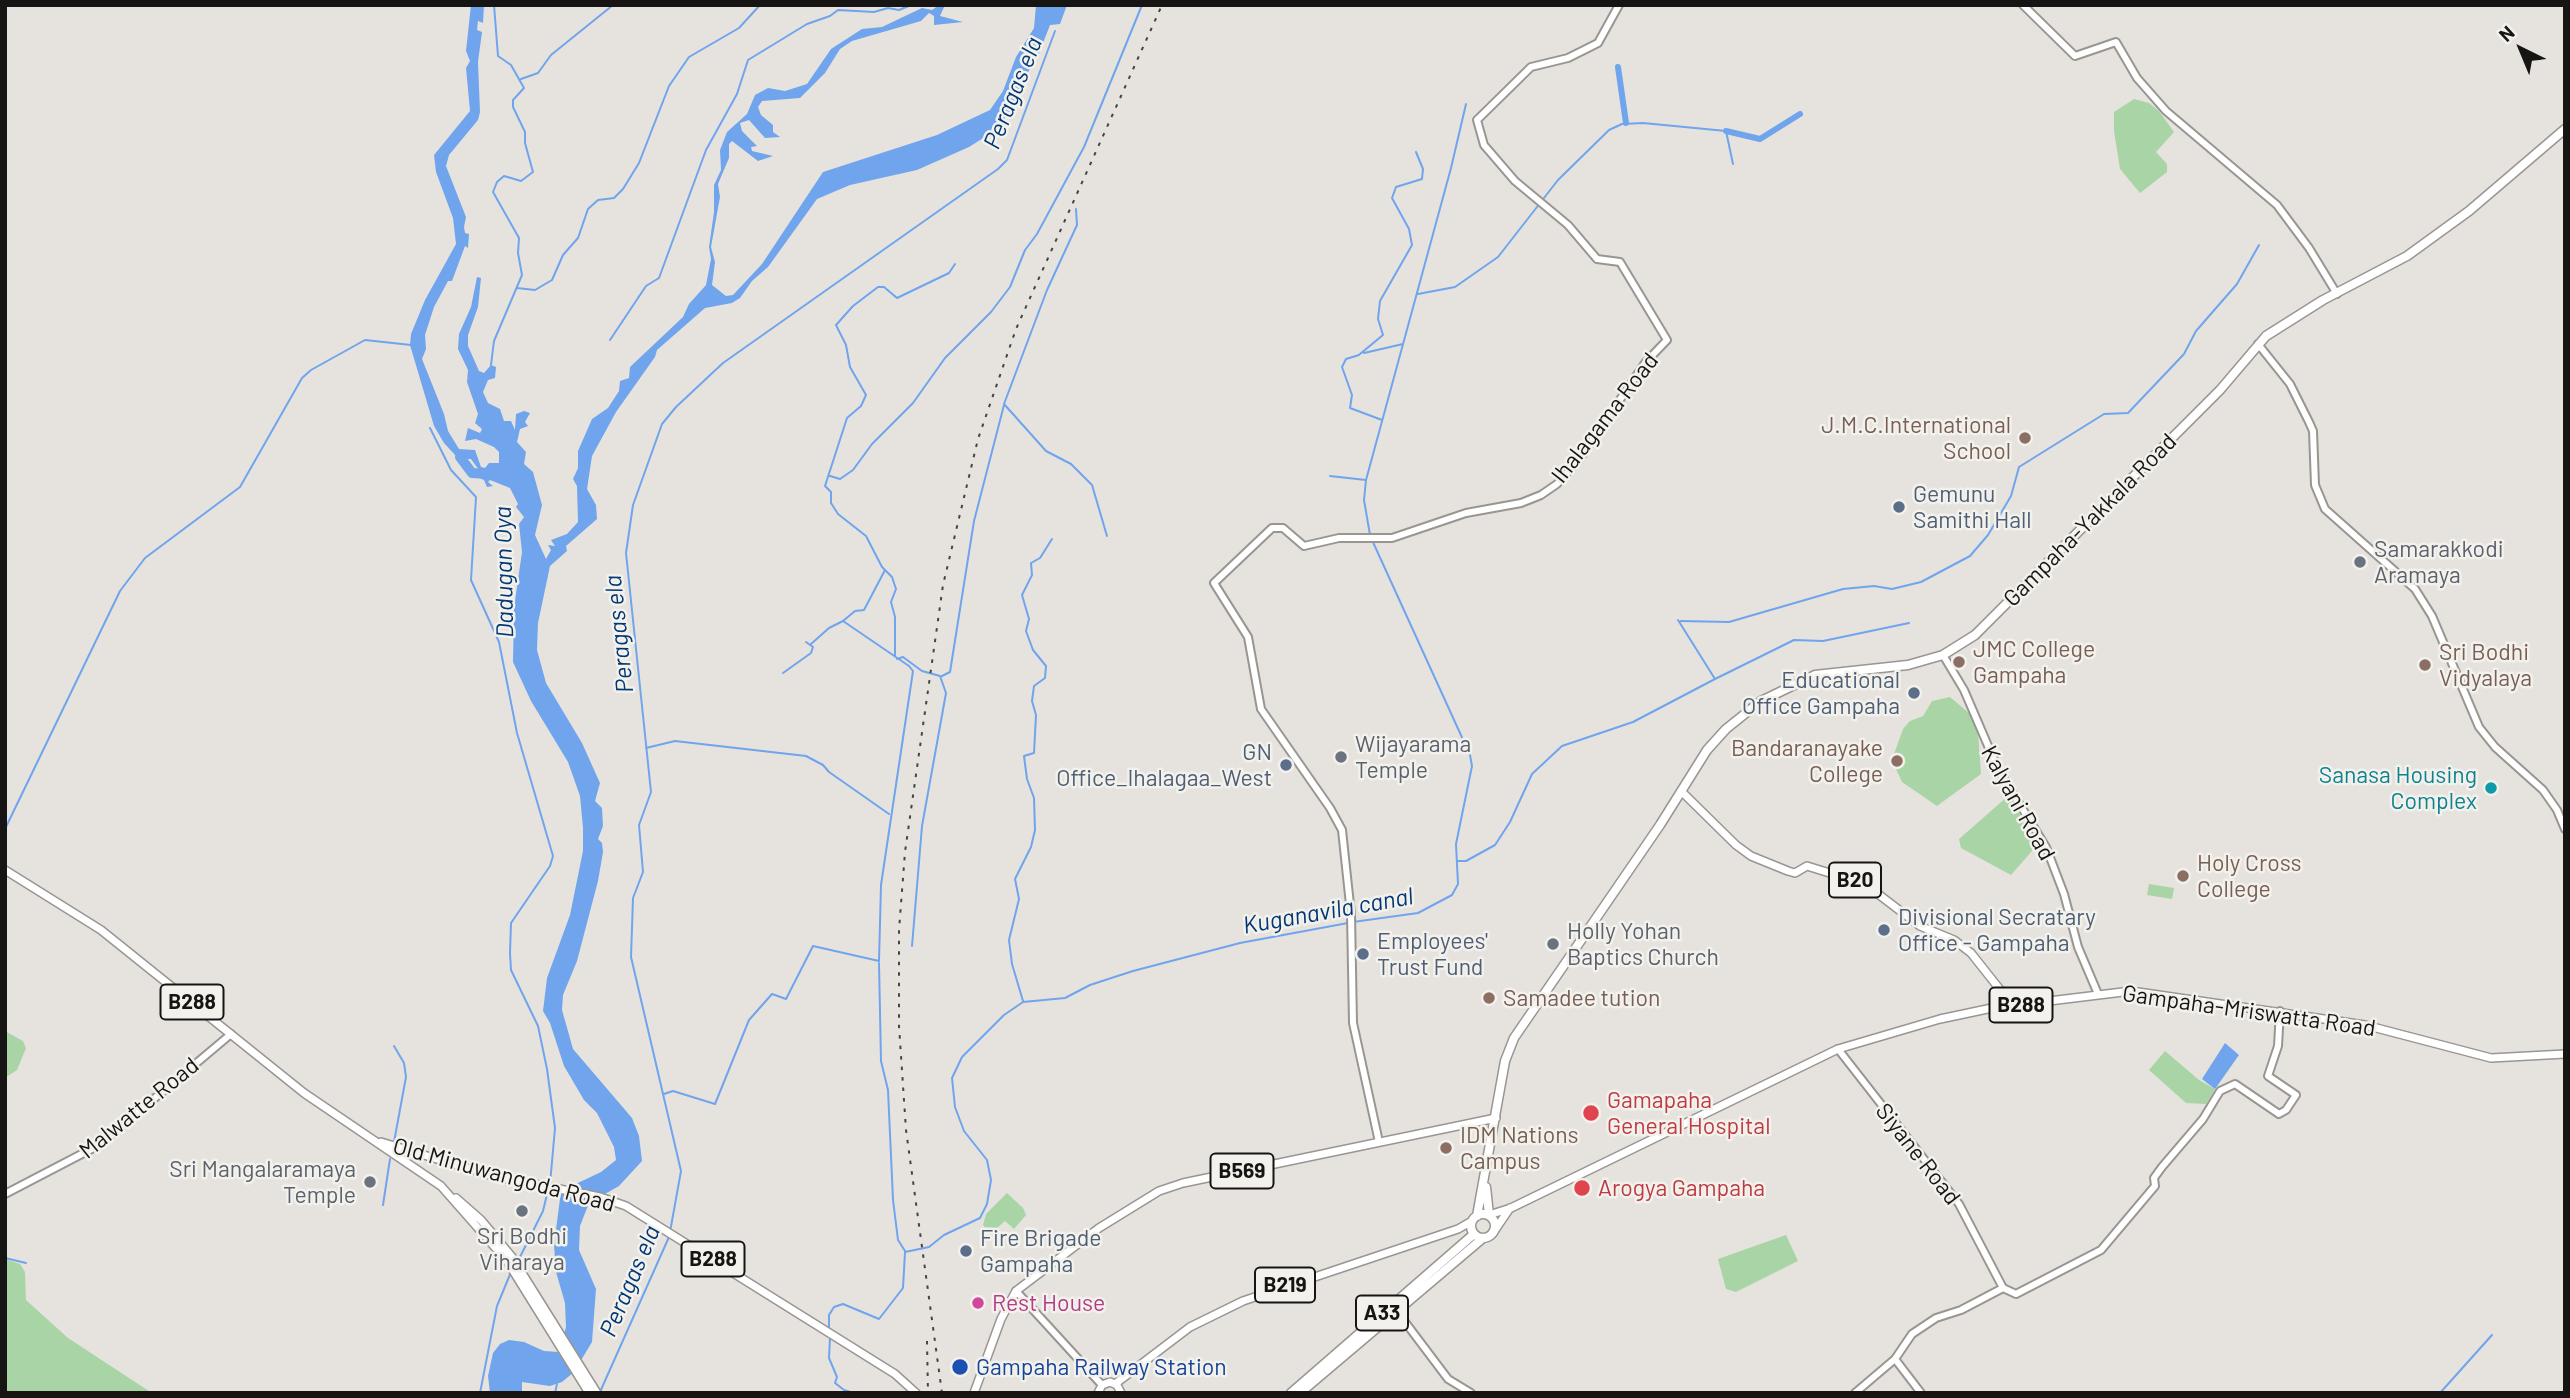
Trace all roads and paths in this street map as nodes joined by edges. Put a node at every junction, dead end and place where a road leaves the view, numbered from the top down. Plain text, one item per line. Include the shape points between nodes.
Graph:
1 (1619, 5) edge
2 (2023, 5) edge
3 (2565, 129) edge
4 (2337, 294) junction
5 (2258, 344) junction
6 (1943, 655) junction
7 (1681, 791) junction
8 (2565, 828) edge
9 (5, 870) edge
10 (2098, 994) junction
11 (2013, 1006) junction
12 (2280, 1011) junction
13 (231, 1034) junction
14 (1838, 1049) junction
15 (2565, 1054) edge
16 (1496, 1118) junction
17 (373, 1140) junction
18 (1379, 1142) junction
19 (1485, 1180) junction
20 (5, 1194) edge
21 (1511, 1208) junction
22 (1489, 1215) junction
23 (1474, 1218) junction
24 (1458, 1229) junction
25 (1494, 1230) junction
26 (1473, 1233) junction
27 (1483, 1238) junction
28 (2003, 1288) junction
29 (1016, 1291) junction
30 (1393, 1307) junction
31 (1350, 1345) junction
32 (1895, 1359) junction
33 (1130, 1376) junction
34 (1115, 1384) junction
35 (1100, 1389) edge
36 (594, 1392) edge
37 (1121, 1392) edge
38 (916, 1393) edge
39 (974, 1393) edge
40 (1291, 1393) edge
41 (1300, 1393) edge
42 (1471, 1393) edge
43 (1855, 1393) edge
44 (1921, 1393) edge

1 - 18 street, Ihalagama Road via 1598,43 1568,58 1531,67 1477,120 1491,155 1568,225 1597,259 1620,262 1667,340 1645,363 1578,461 1541,495 1466,513 1401,536 1339,538 1304,546 1283,528 1272,528 1214,583 1248,637 1261,709 1342,830 1353,1023
2 - 4 street via 2075,56 2116,42 2140,83 2166,111 2277,205
3 - 4 highway, Gampaha-Yakkala Road via 2421,246
4 - 5 highway, Gampaha-Yakkala Road
5 - 6 highway, Gampaha-Yakkala Road via 2220,390 1990,623
5 - 8 street via 2290,384 2313,431 2315,485 2325,509 2415,589 2432,616 2479,727 2495,747 2532,777
6 - 7 highway, Gampaha-Yakkala Road via 1899,667 1815,676 1783,689 1726,729
6 - 10 street, Kalyani Road via 1964,690 1998,769 2046,847
7 - 11 main road, B20 via 1751,856 1795,873 1807,866 1865,884 1920,926 1954,940 1971,953
7 - 16 highway, Gampaha-Yakkala Road via 1514,1038
9 - 13 main road, B288 via 101,930
10 - 11 main road, Gampaha-Mriswatta Road / B288
10 - 12 main road, Gampaha-Mriswatta Road / B288 via 2131,991
11 - 14 main road, Gampaha-Mriswatta Road / B288 via 1940,1019
12 - 15 main road, Gampaha-Mriswatta Road / B288 via 2389,1030 2491,1058
12 - 28 street via 2278,1046 2268,1076 2296,1095 2290,1106 2279,1114 2235,1084 2220,1091 2154,1178 2155,1186 2101,1250 2016,1294
13 - 17 main road, B288
13 - 20 street, Malwatte Road via 99,1145
14 - 21 main road, Gampaha-Mriswatta Road / B288
14 - 28 street, Siyane Road via 1959,1204
16 - 18 main road, B569
16 - 19 highway, Gampaha-Yakkala Road
17 - 36 main road via 449,1194 478,1222 522,1276
17 - 38 main road, Old Minuwangoda Road / B288 via 493,1176 618,1202 895,1374
18 - 29 main road, B569 via 1159,1191 1099,1228
19 - 22 highway, Gampaha-Yakkala Road
19 - 23 highway, Gampaha-Yakkala Road
21 - 22 main road, Gampaha-Mriswatta Road / B288
21 - 25 main road, Gampaha-Mriswatta Road / B288
22 - 23 highway
22 - 25 highway
23 - 24 main road, B219
23 - 26 highway
24 - 26 main road, B219
24 - 33 main road, B219 via 1237,1304 1190,1327
25 - 27 highway
26 - 27 highway
26 - 30 highway, A33
27 - 30 highway, A33
28 - 32 street via 1936,1318 1912,1334
29 - 35 street
29 - 39 main road, B569 via 1000,1319
30 - 31 highway, A33
30 - 42 street via 1448,1379
31 - 40 highway, A33
31 - 41 highway, A33
32 - 43 street
32 - 44 street
33 - 34 main road, B219
33 - 37 main road, B219
34 - 35 main road
34 - 37 main road

